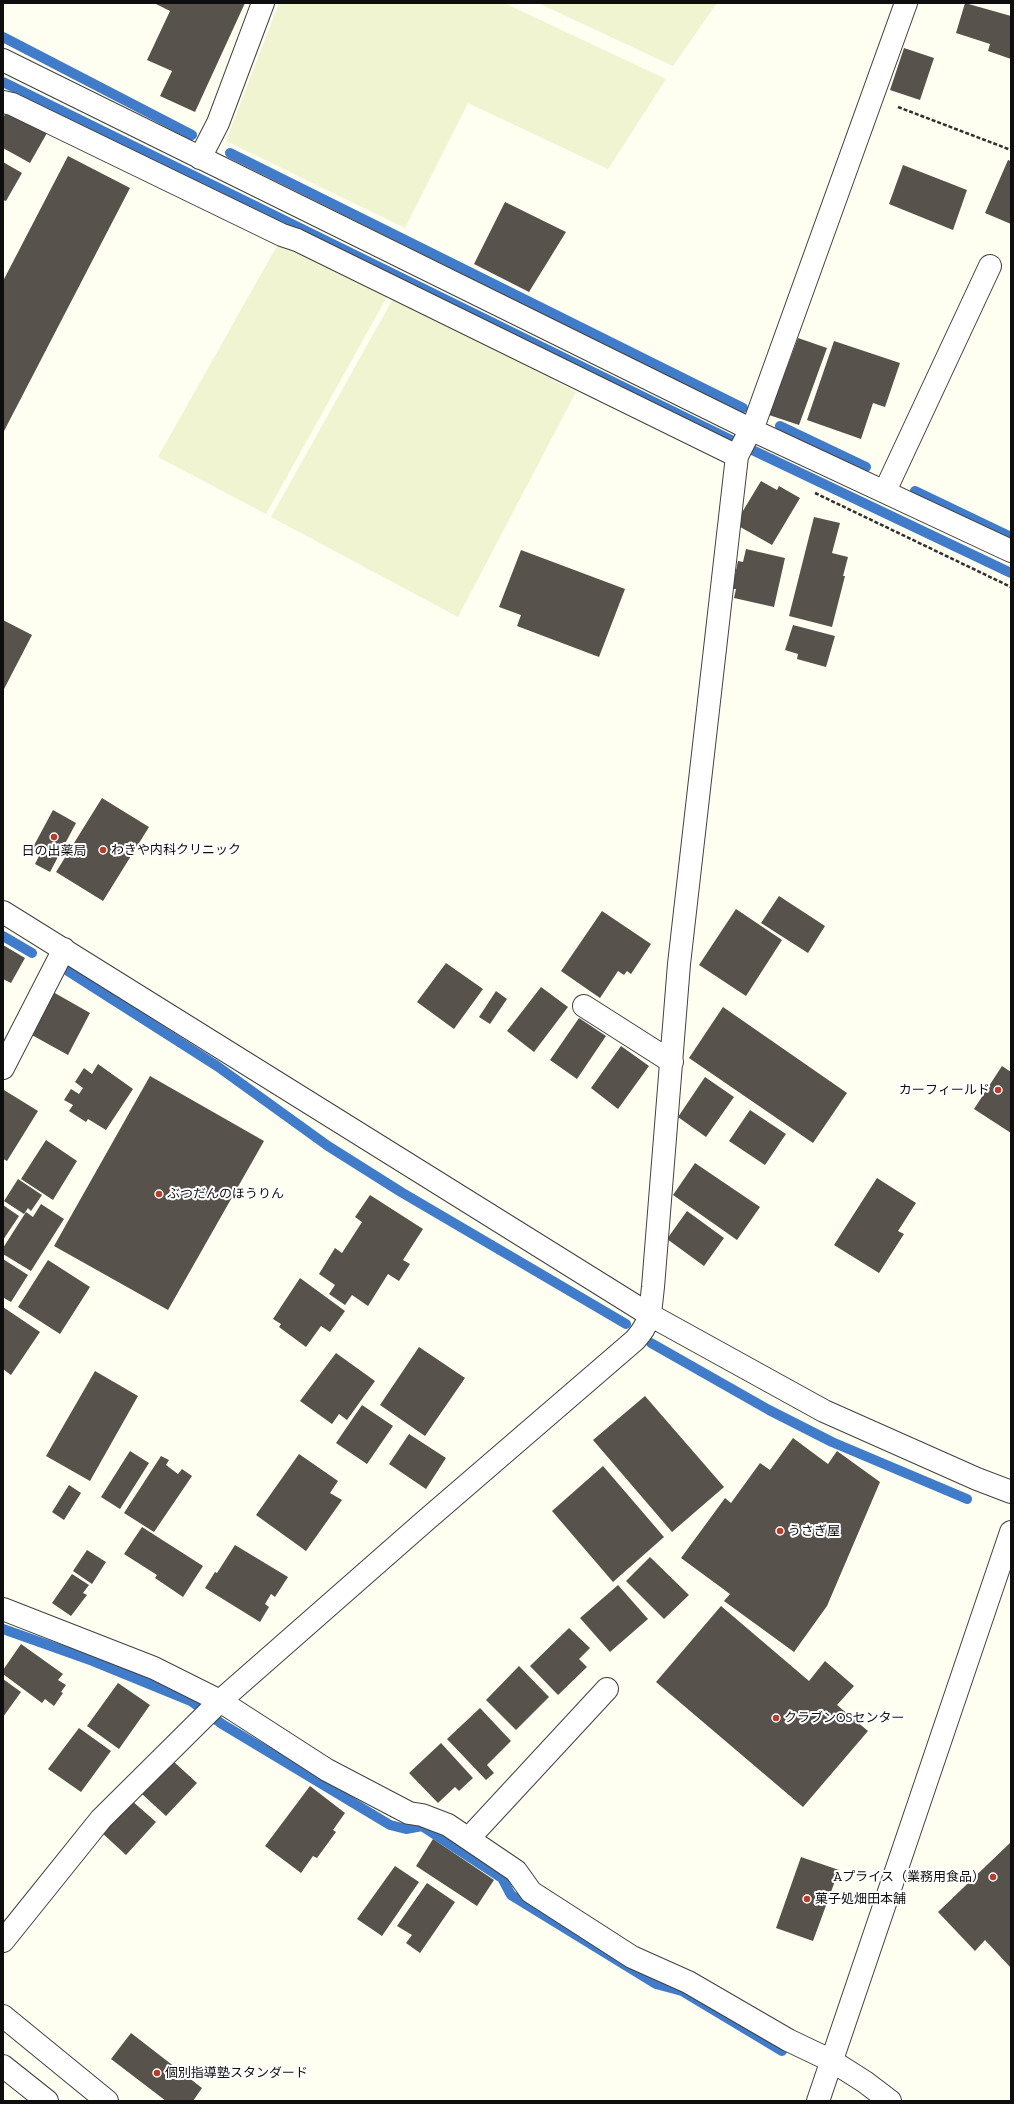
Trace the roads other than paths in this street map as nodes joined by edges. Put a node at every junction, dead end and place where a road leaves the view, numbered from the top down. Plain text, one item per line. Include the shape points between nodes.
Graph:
1 (263, 3) edge
2 (906, 3) edge
3 (3, 60) edge
4 (3, 102) edge
5 (200, 158) junction
6 (990, 266) dead end
7 (743, 444) junction
8 (885, 492) junction
9 (1011, 551) edge
10 (3, 912) edge
11 (64, 949) junction
12 (584, 1006) dead end
13 (672, 1062) junction
14 (3, 1068) edge
15 (650, 1315) junction
16 (1011, 1492) edge
17 (1011, 1532) edge
18 (3, 1608) edge
19 (607, 1689) dead end
20 (212, 1710) junction
21 (469, 1838) junction
22 (3, 1941) edge
23 (3, 2016) edge
24 (832, 2061) junction
25 (3, 2066) edge
26 (47, 2101) edge
27 (107, 2101) edge
28 (818, 2101) edge
29 (890, 2101) edge

1 - 5 street via 218,123
2 - 7 street via 758,411
3 - 5 street
4 - 7 street via 12,104 282,235
5 - 7 street
6 - 8 street
7 - 8 street
7 - 13 street via 679,964
8 - 9 street
10 - 11 street
11 - 14 street
11 - 15 street
12 - 13 street
13 - 15 street
15 - 16 street via 824,1411
15 - 20 street via 647,1327 635,1340 425,1521
17 - 24 street
18 - 20 street via 154,1668
19 - 21 street
20 - 21 street via 409,1813 448,1825
20 - 22 street via 101,1819
21 - 24 street via 516,1871 532,1892 632,1957 688,1982 788,2040
23 - 27 street
24 - 28 street
24 - 29 street
25 - 26 street

